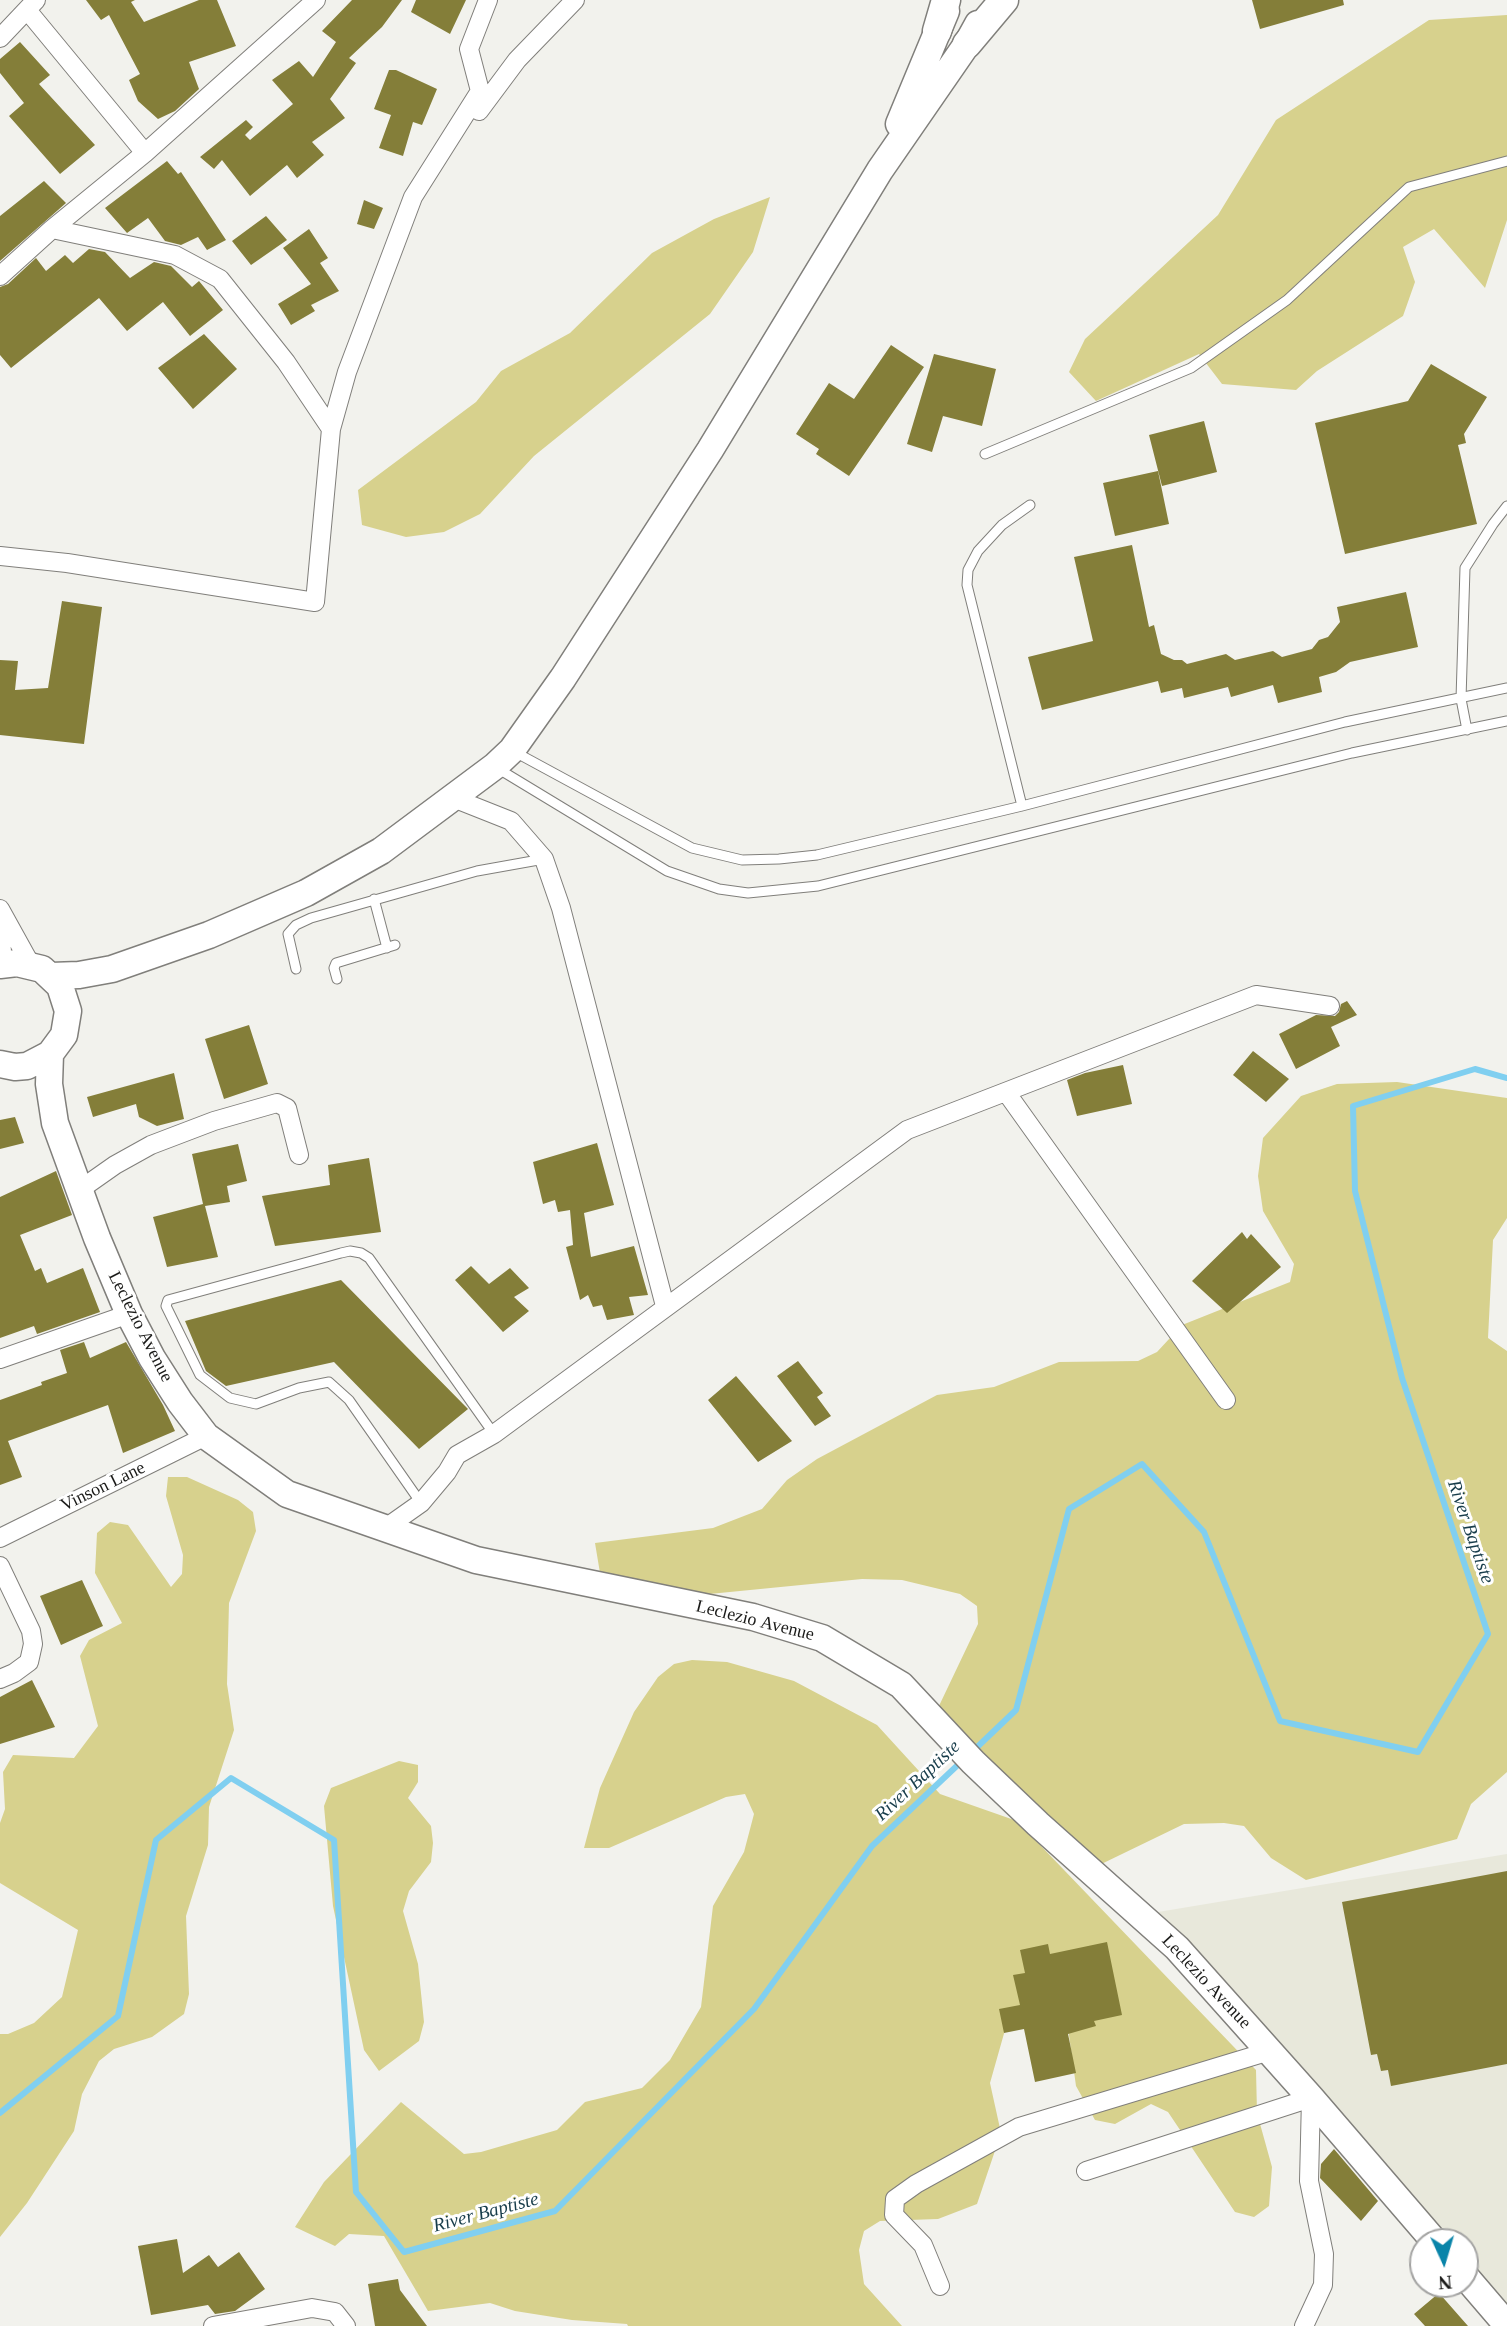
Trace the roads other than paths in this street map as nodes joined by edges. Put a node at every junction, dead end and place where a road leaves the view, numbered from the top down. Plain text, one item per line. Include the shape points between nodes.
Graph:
1 (316, 0) edge
2 (488, 0) edge
3 (575, 0) edge
4 (949, 0) edge
5 (991, 0) edge
6 (1004, 0) edge
7 (31, 5) edge
8 (937, 31) joint
9 (0, 38) edge
10 (967, 44) junction
11 (145, 153) junction
12 (1507, 161) edge
13 (880, 170) junction
14 (414, 197) junction
15 (52, 229) junction
16 (0, 276) edge
17 (331, 429) junction
18 (985, 454) dead end
19 (1030, 505) dead end
20 (1507, 506) edge
21 (0, 556) edge
22 (1507, 688) edge
23 (1461, 699) junction
24 (1507, 721) edge
25 (1467, 730) junction
26 (504, 758) junction
27 (453, 798) junction
28 (1022, 806) junction
29 (544, 859) junction
30 (374, 899) junction
31 (0, 909) edge
32 (0, 928) edge
33 (1, 965) edge
34 (112, 969) junction
35 (296, 969) dead end
36 (41, 970) junction
37 (337, 979) dead end
38 (1330, 1006) dead end
39 (68, 1011) junction
40 (50, 1054) junction
41 (7, 1066) edge
42 (1006, 1092) junction
43 (55, 1124) junction
44 (299, 1155) dead end
45 (78, 1191) junction
46 (665, 1306) junction
47 (130, 1314) junction
48 (0, 1359) edge
49 (1226, 1400) dead end
50 (494, 1434) junction
51 (206, 1436) junction
52 (421, 1503) junction
53 (387, 1527) junction
54 (0, 1538) edge
55 (0, 1566) edge
56 (0, 1679) edge
57 (1270, 2052) junction
58 (1311, 2098) junction
59 (1086, 2171) dead end
60 (1423, 2228) edge
61 (940, 2286) dead end
62 (1479, 2292) edge
63 (1507, 2325) edge
64 (213, 2326) edge
65 (346, 2326) edge
66 (1304, 2326) edge

1 - 11 street
2 - 14 street via 469,49 480,91
3 - 14 street via 517,60
4 - 8 main road
5 - 10 main road
6 - 10 main road
7 - 9 street
7 - 11 street
8 - 13 main road
10 - 13 main road
11 - 15 street
12 - 18 lane via 1409,187 1287,300 1191,368
13 - 26 main road via 710,450 563,678
14 - 17 street via 347,372
15 - 16 street
15 - 17 street via 175,255 220,279 286,362
17 - 21 street via 315,602
19 - 28 lane via 1002,525 978,551 968,570 967,585
20 - 23 lane via 1465,569
22 - 23 lane
23 - 25 lane
23 - 28 lane via 1345,722
24 - 25 lane
25 - 26 lane via 1352,753 818,886 748,893 719,890 667,871
26 - 27 main road
26 - 28 lane via 682,844 742,860 817,855
27 - 29 street via 511,821
27 - 34 main road via 381,851 306,893 209,935
29 - 30 lane via 477,871
29 - 46 street via 561,908
30 - 35 lane via 311,918 291,930 288,939
30 - 37 lane via 391,947 337,963
31 - 36 street
32 - 33 street
33 - 36 main road via 17,963
34 - 36 main road via 79,975
34 - 39 main road via 85,989
36 - 39 main road via 60,986
38 - 42 street via 1256,995
39 - 40 main road via 64,1035
40 - 41 main road via 27,1066
40 - 43 main road, Leclezio Avenue
41 - 43 main road, Leclezio Avenue
42 - 46 street via 907,1130
42 - 49 street
43 - 45 main road, Leclezio Avenue
44 - 45 street via 287,1108 277,1103 151,1145
45 - 47 main road, Leclezio Avenue
46 - 50 street
47 - 48 street
47 - 51 main road, Leclezio Avenue via 152,1358
50 - 52 street via 457,1455
50 - 52 lane via 361,1253 341,1253 168,1300 166,1306 200,1375 230,1398 256,1404 329,1382 349,1400
51 - 53 main road, Leclezio Avenue via 287,1494
51 - 54 street, Vinson Lane
52 - 53 street
53 - 57 main road, Leclezio Avenue via 476,1560 753,1617 822,1638 901,1685 1038,1824 1177,1948
55 - 56 street via 33,1644 29,1662
57 - 58 main road, Leclezio Avenue
57 - 61 street via 1019,2127 916,2184 895,2199 894,2215 923,2245
58 - 59 street
58 - 60 main road, Leclezio Avenue
58 - 66 street via 1309,2181 1324,2254 1322,2285
62 - 63 main road
64 - 65 street via 312,2308 335,2312

